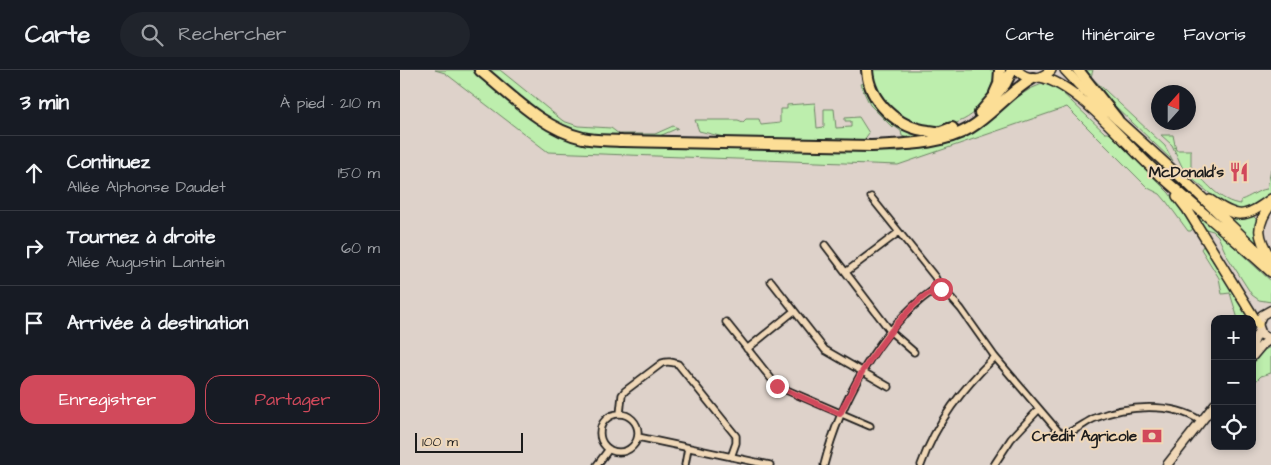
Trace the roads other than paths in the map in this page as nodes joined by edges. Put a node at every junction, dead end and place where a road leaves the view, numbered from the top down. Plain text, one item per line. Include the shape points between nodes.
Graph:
1 (480, 70) edge
2 (867, 70) edge
3 (1000, 70) edge
4 (1012, 70) edge
5 (1017, 70) edge
6 (1051, 70) edge
7 (1065, 70) edge
8 (1078, 70) edge
9 (1037, 78) junction
10 (993, 98) junction
11 (1117, 120) junction
12 (1149, 166) junction
13 (1187, 184) junction
14 (870, 198) dead end
15 (1271, 199) edge
16 (1271, 204) edge
17 (899, 232) junction
18 (825, 245) dead end
19 (1271, 259) edge
20 (1271, 264) edge
21 (846, 272) junction
22 (1271, 272) edge
23 (771, 281) dead end
24 (941, 289) junction
25 (1271, 310) edge
26 (794, 311) junction
27 (726, 322) dead end
28 (1259, 327) junction
29 (891, 332) junction
30 (1256, 335) edge
31 (1271, 339) edge
32 (747, 349) junction
33 (914, 352) dead end
34 (1256, 352) edge
35 (995, 357) junction
36 (862, 372) junction
37 (889, 387) dead end
38 (1214, 405) edge
39 (1039, 409) junction
40 (620, 414) junction
41 (840, 414) junction
42 (1201, 422) junction
43 (870, 426) dead end
44 (638, 437) junction
45 (688, 448) junction
46 (609, 450) junction
47 (731, 457) junction
48 (597, 465) edge
49 (684, 465) edge
50 (770, 465) edge
51 (824, 465) edge
52 (921, 465) edge
53 (994, 465) edge
54 (1167, 465) edge

1 - 9 highway via 534,114 568,134 584,138 836,145 907,144 942,139 969,129 1011,93
2 - 10 highway via 873,95 882,107 915,129 940,132 967,122
3 - 10 highway
4 - 10 highway
5 - 9 main road via 1027,77
6 - 9 main road
7 - 11 main road
8 - 11 highway
9 - 12 main road via 1051,79 1068,88
11 - 13 main road
12 - 22 main road
12 - 28 main road via 1187,210
13 - 15 main road via 1234,214 1255,211
13 - 20 main road
14 - 17 street
16 - 19 main road via 1259,228 1262,244
17 - 21 street
17 - 24 street via 935,276
18 - 21 street
21 - 29 street
23 - 26 street
24 - 29 street via 925,296
24 - 35 street via 961,310
25 - 28 street via 1262,315
26 - 32 street
26 - 36 street via 825,350
27 - 32 street
28 - 30 street
28 - 31 street via 1266,338
29 - 33 street
29 - 36 street
31 - 34 street
32 - 41 street via 777,386
35 - 39 street
35 - 52 street via 954,401
36 - 37 street
36 - 41 street
38 - 42 street
39 - 42 street via 1064,434 1095,418 1129,409 1170,410 1190,414
39 - 53 street via 1011,439
40 - 44 street via 636,424
40 - 46 street via 607,419 601,430 601,438
40 - 47 street via 625,392 662,363 678,364 736,436
41 - 43 street
41 - 51 street
42 - 54 street
44 - 45 street
44 - 46 street via 630,449 623,452
45 - 47 street
45 - 49 street
46 - 48 street
47 - 50 street

